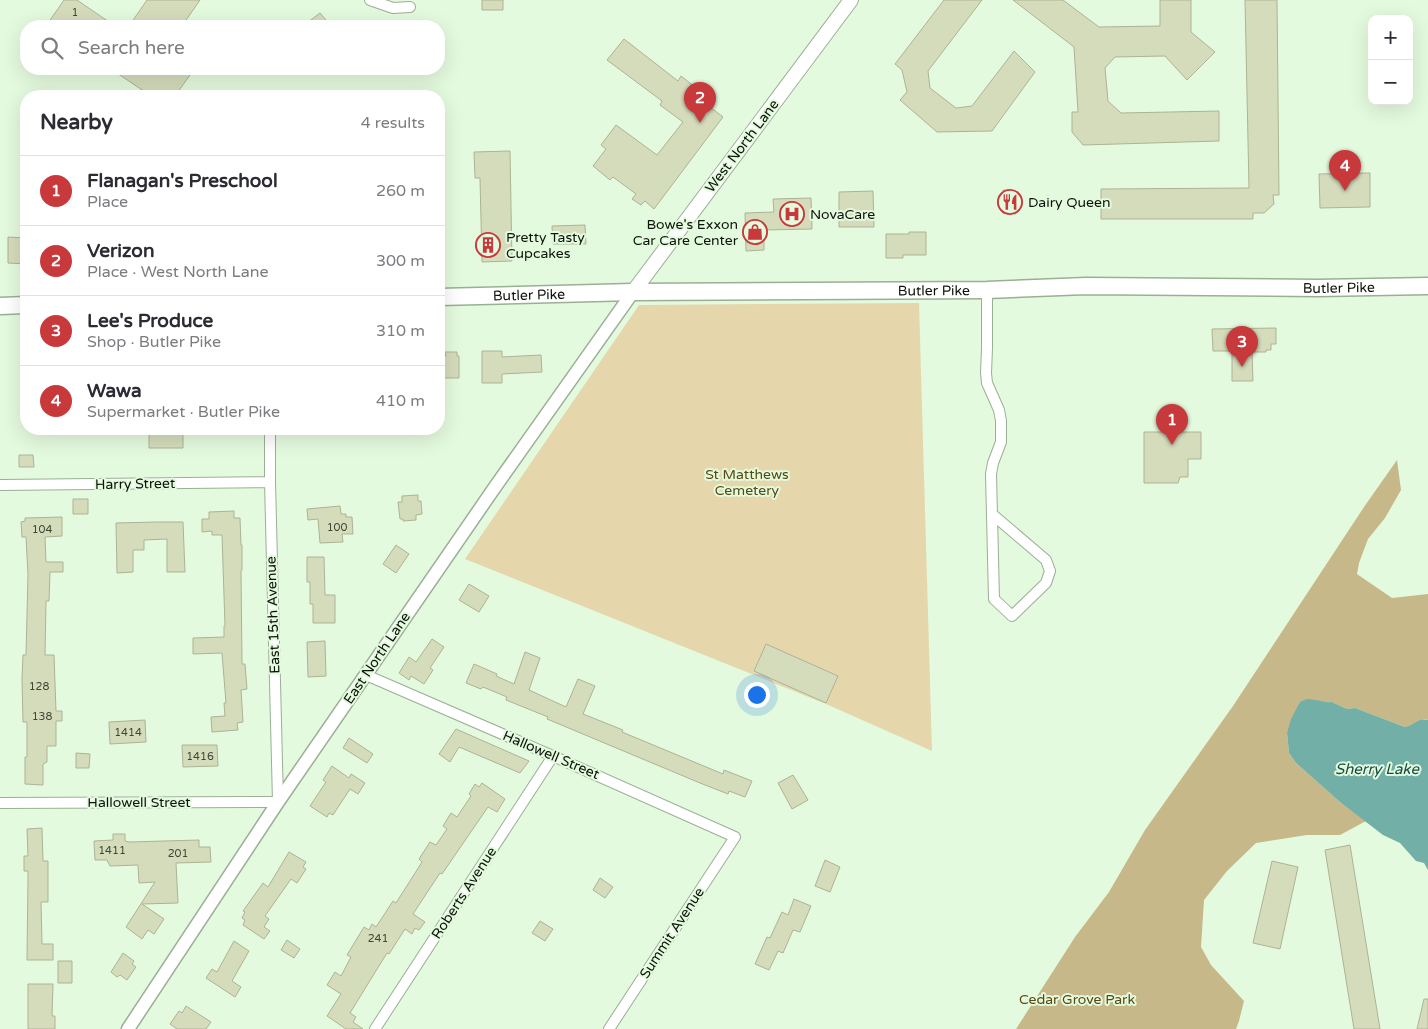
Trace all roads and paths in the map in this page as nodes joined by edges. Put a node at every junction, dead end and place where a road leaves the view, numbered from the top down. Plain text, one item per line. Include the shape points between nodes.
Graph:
1 (370, 0) edge
2 (851, 0) edge
3 (410, 7) dead end
4 (1428, 286) edge
5 (987, 290) junction
6 (633, 292) junction
7 (445, 297) edge
8 (20, 305) edge
9 (0, 306) edge
10 (270, 435) edge
11 (270, 482) junction
12 (0, 485) edge
13 (992, 514) junction
14 (366, 675) junction
15 (553, 756) junction
16 (278, 802) junction
17 (0, 803) edge
18 (735, 837) joint
19 (128, 1029) edge
20 (375, 1029) edge
21 (609, 1029) edge

1 - 3 street via 393,8
2 - 6 main road, West North Lane
4 - 5 main road, Butler Pike via 1086,286
5 - 6 main road, Butler Pike
5 - 13 street via 987,383 1001,421 1001,442 991,474
6 - 7 main road, Butler Pike
6 - 14 street, East North Lane
8 - 9 main road
10 - 11 street, East 15th Avenue
11 - 12 street, Harry Street
11 - 16 street, East 15th Avenue
13 - 13 street via 994,599 1012,616 1046,583 1050,571 1046,560
14 - 15 street, Hallowell Street
14 - 16 street, East North Lane
15 - 18 street, Hallowell Street
15 - 20 street, Roberts Avenue
16 - 17 street, Hallowell Street
16 - 19 street, East North Lane
18 - 21 street, Summit Avenue

